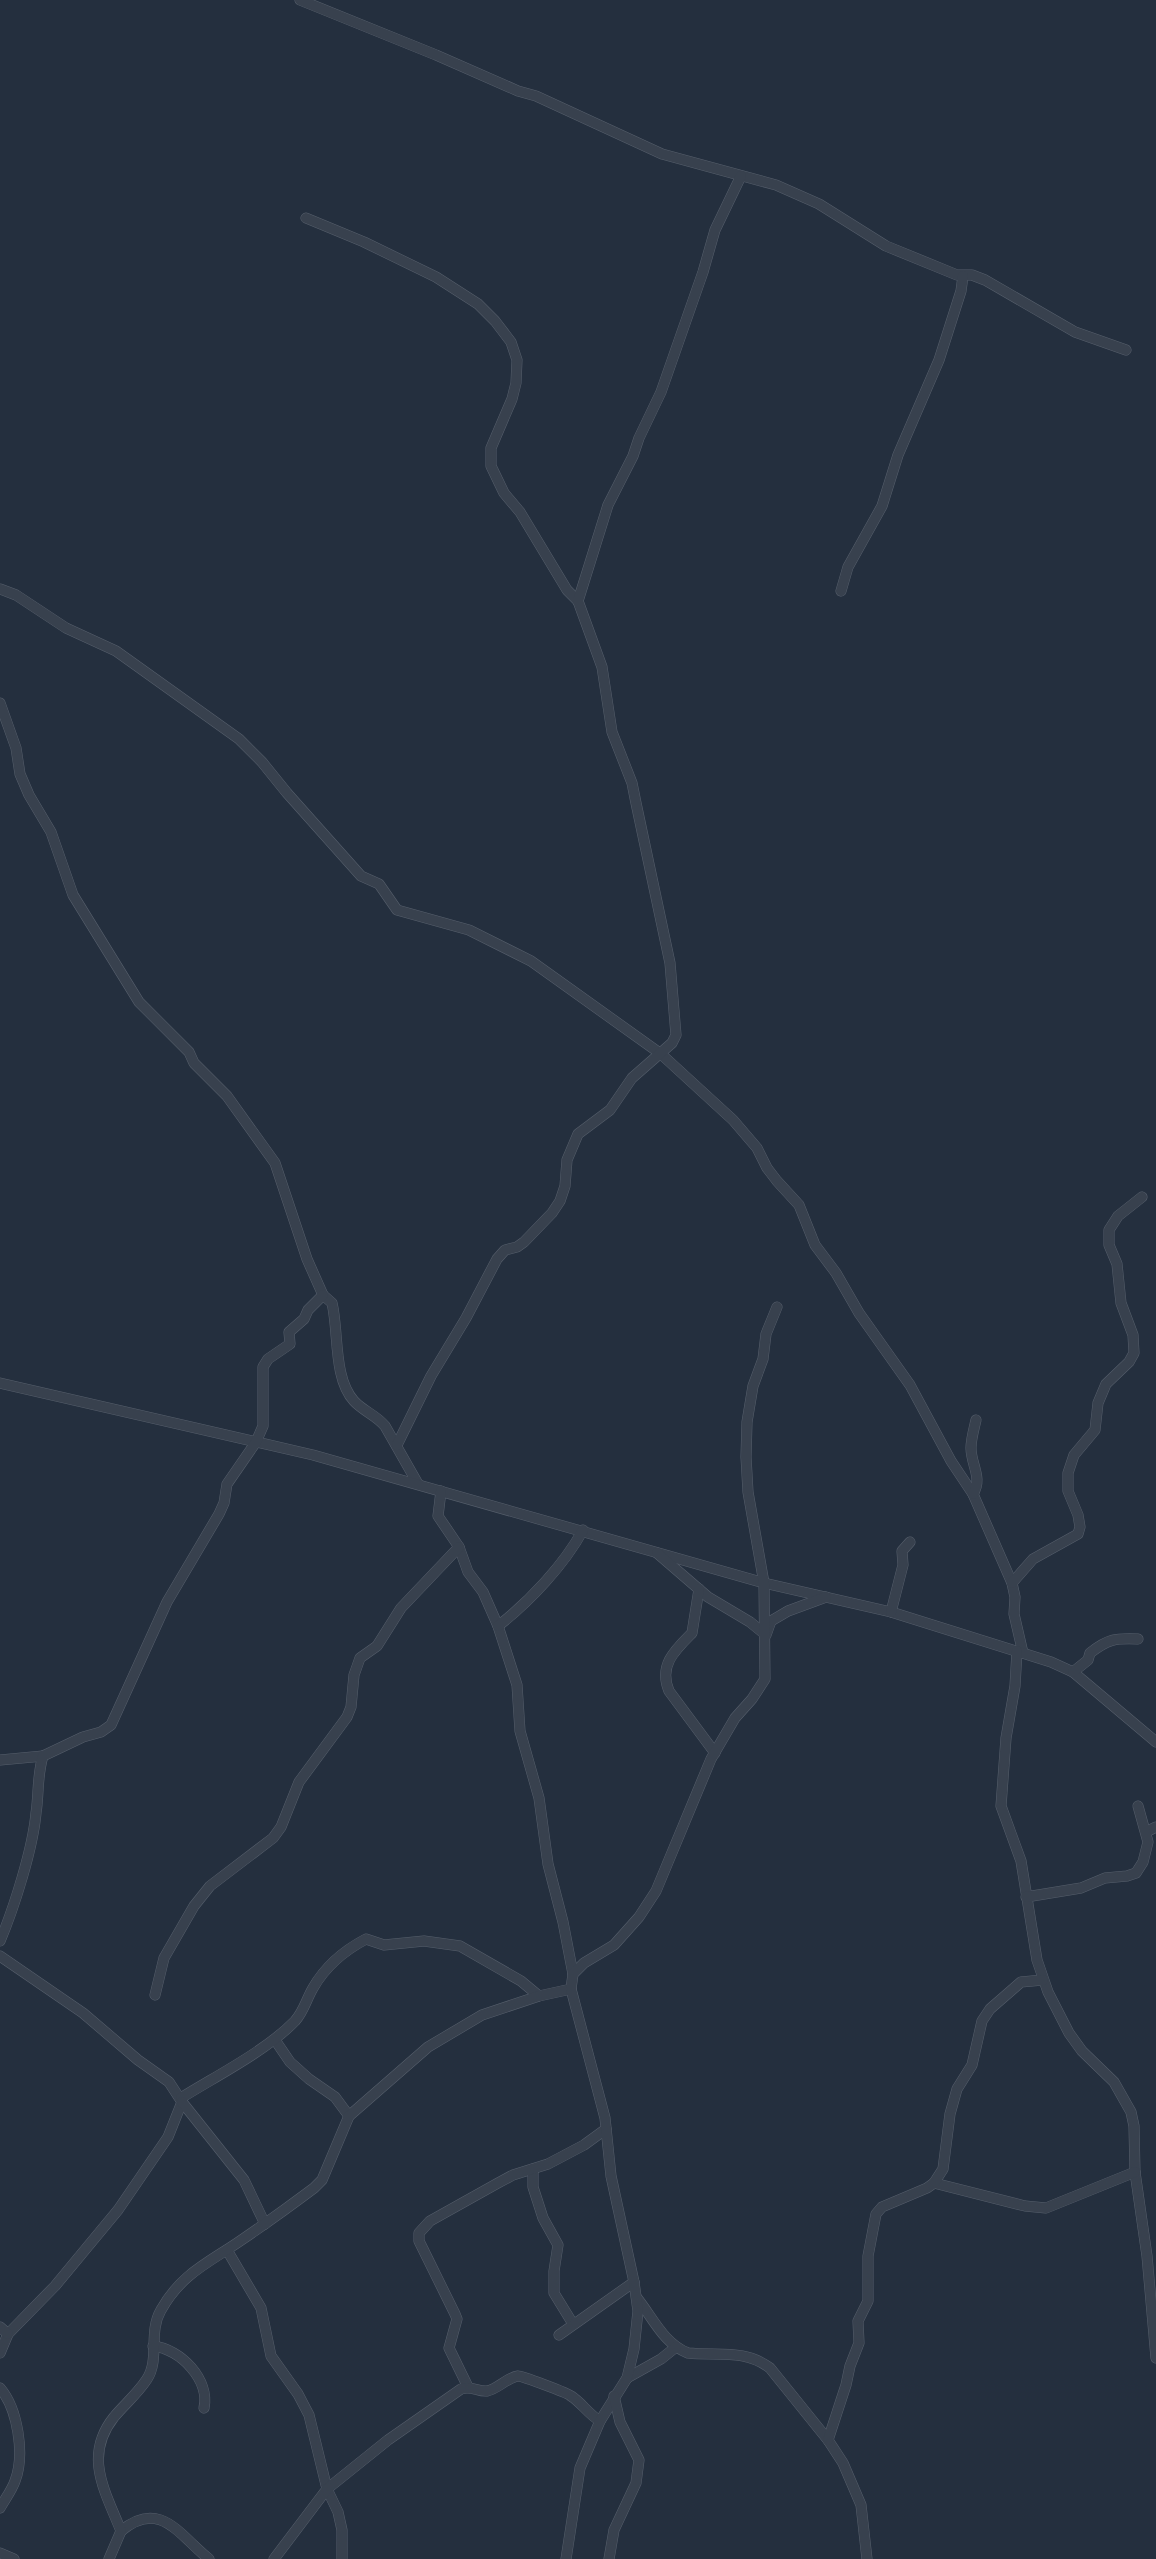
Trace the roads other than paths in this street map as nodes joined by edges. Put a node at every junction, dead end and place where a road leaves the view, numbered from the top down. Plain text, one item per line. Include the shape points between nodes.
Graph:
1 (300, 0) edge
2 (741, 176) junction
3 (306, 218) dead end
4 (963, 276) junction
5 (1126, 350) dead end
6 (0, 589) edge
7 (841, 591) dead end
8 (578, 602) junction
9 (0, 703) edge
10 (660, 1054) junction
11 (1142, 1197) dead end
12 (323, 1295) junction
13 (777, 1307) dead end
14 (0, 1383) edge
15 (976, 1420) dead end
16 (256, 1442) junction
17 (397, 1445) junction
18 (418, 1484) junction
19 (441, 1491) junction
20 (973, 1494) junction
21 (583, 1530) junction
22 (910, 1542) dead end
23 (459, 1547) junction
24 (652, 1549) junction
25 (764, 1583) junction
26 (1012, 1584) junction
27 (699, 1589) junction
28 (827, 1597) junction
29 (891, 1612) junction
30 (498, 1626) junction
31 (766, 1635) junction
32 (1138, 1639) dead end
33 (1020, 1652) junction
34 (1073, 1672) junction
35 (1156, 1742) edge
36 (715, 1753) junction
37 (43, 1756) junction
38 (0, 1760) edge
39 (1138, 1806) dead end
40 (1156, 1828) edge
41 (1146, 1832) junction
42 (1026, 1897) junction
43 (0, 1941) edge
44 (0, 1956) edge
45 (573, 1974) junction
46 (1043, 1980) junction
47 (571, 1989) junction
48 (155, 1995) dead end
49 (539, 1996) junction
50 (275, 2040) junction
51 (182, 2100) junction
52 (349, 2116) junction
53 (606, 2129) junction
54 (533, 2170) junction
55 (1135, 2172) junction
56 (934, 2182) junction
57 (264, 2224) junction
58 (227, 2250) junction
59 (634, 2282) junction
60 (637, 2298) junction
61 (573, 2324) junction
62 (4, 2330) edge
63 (559, 2335) dead end
64 (152, 2346) junction
65 (676, 2347) junction
66 (0, 2353) edge
67 (1156, 2358) edge
68 (627, 2378) junction
69 (468, 2387) junction
70 (0, 2388) edge
71 (614, 2396) junction
72 (204, 2408) dead end
73 (600, 2420) junction
74 (828, 2440) junction
75 (327, 2489) junction
76 (0, 2508) edge
77 (121, 2531) junction
78 (0, 2553) edge
79 (14, 2559) edge
80 (109, 2559) edge
81 (209, 2559) edge
82 (274, 2559) edge
83 (342, 2559) edge
84 (566, 2559) edge
85 (609, 2559) edge
86 (867, 2559) edge

1 - 2 street via 518,92 536,96 662,154
2 - 4 street via 802,196 886,246
2 - 8 street via 715,230 661,392 608,506
3 - 8 street via 364,242 448,284 478,304 511,342 517,360 516,383 491,448 491,466 504,493 520,512 567,590
4 - 5 street via 972,275 985,280 1075,332
4 - 7 street via 939,360 898,455 882,506 848,567
6 - 10 street via 16,595 66,628 116,651 239,738 361,876 379,884 397,910 469,930 531,961
8 - 10 street via 602,667 612,732 632,783 670,964 676,1035
9 - 12 street via 16,748 20,774 51,832 73,895 139,1002 189,1052 194,1063 226,1096 275,1163 307,1259
10 - 17 street via 632,1078 610,1110 578,1134 567,1160 560,1201 524,1242 505,1250 497,1259 431,1376
10 - 20 street via 732,1120 757,1148 772,1175 799,1205 815,1245 910,1385 951,1461
11 - 26 street via 1118,1216 1108,1230 1109,1245 1117,1264 1121,1303 1133,1334 1134,1353 1106,1384 1098,1404 1094,1430 1074,1454 1068,1473 1068,1491 1080,1527 1078,1534 1033,1559
12 - 16 street via 314,1302 303,1321 289,1332 290,1344 263,1367 264,1419
12 - 17 street via 332,1303 342,1381 353,1400 380,1419
13 - 25 street via 766,1334 747,1422 748,1492
14 - 16 street
15 - 20 street via 971,1448 977,1484
16 - 18 street
16 - 37 street via 227,1484 219,1514 167,1602 111,1725
17 - 18 street
18 - 19 street
19 - 21 street
19 - 23 street via 438,1516
20 - 26 street
21 - 24 street
21 - 30 street via 526,1602
22 - 29 street via 902,1551 903,1565
23 - 30 street via 468,1572 483,1592
23 - 48 street via 402,1608 378,1646 360,1658 347,1717 299,1782 281,1827 261,1849 203,1893 164,1958
24 - 25 street
24 - 27 street
25 - 28 street
25 - 31 street
26 - 33 street
27 - 31 street
27 - 36 street via 692,1633 670,1656 666,1682 669,1691
28 - 29 street
28 - 31 street via 770,1621
29 - 33 street
30 - 45 street via 517,1684 520,1731 539,1798 548,1864
31 - 36 street via 765,1678 735,1718
32 - 34 street via 1114,1638 1102,1643
33 - 34 street
33 - 42 street via 1006,1738 1001,1806 1021,1861
34 - 35 street
36 - 45 street via 656,1892 614,1944
37 - 38 street
37 - 43 street via 36,1815 27,1854
39 - 41 street
40 - 41 street
41 - 42 street via 1146,1852 1136,1873 1105,1878 1081,1888
42 - 46 street
44 - 51 street via 83,2013 169,2082
45 - 47 street
46 - 55 street via 1069,2033 1082,2051 1114,2082 1131,2112
46 - 56 street via 1021,1982 990,2009 982,2021 972,2065 957,2088 950,2114 943,2169
47 - 49 street
47 - 53 street
49 - 50 street via 521,1981 460,1946 424,1941 384,1945 366,1939 349,1948 332,1964 312,1989 307,2005 296,2020
49 - 52 street via 482,2016 428,2047
50 - 51 street
50 - 52 street via 290,2062 335,2098
51 - 57 street via 244,2180
51 - 62 street via 168,2137 118,2210 55,2286
52 - 57 street via 322,2180
53 - 54 street via 584,2145
53 - 59 street via 614,2192
54 - 61 street via 533,2187 543,2218 558,2244 554,2293
54 - 69 street via 498,2183 430,2222 419,2233 421,2246 457,2319 449,2348
55 - 56 street via 1046,2208 1025,2206
55 - 67 street via 1147,2256
56 - 74 street via 882,2207 876,2214 867,2269 868,2301 858,2321 859,2343
57 - 58 street
58 - 64 street via 199,2265 180,2284 160,2310
58 - 75 street via 260,2308 271,2356 310,2415
59 - 60 street
59 - 61 street
60 - 65 street
60 - 68 street via 638,2323
61 - 63 street
62 - 66 street
64 - 72 street via 166,2349 187,2362 206,2392
64 - 77 street via 152,2366 147,2379 113,2419 98,2452 99,2478
65 - 68 street
65 - 74 street via 688,2353 758,2358 770,2368
68 - 71 street
69 - 73 street via 488,2391 518,2376 530,2378 570,2394
69 - 75 street via 461,2388 388,2440
70 - 76 street via 7,2396 19,2429 16,2480
71 - 73 street
71 - 85 street via 620,2422 639,2460 636,2483 614,2530
73 - 84 street via 578,2474
74 - 86 street via 843,2463 861,2505
75 - 82 street
75 - 83 street via 342,2530
77 - 80 street
77 - 81 street via 134,2520 147,2517 161,2521 174,2526
78 - 79 street

